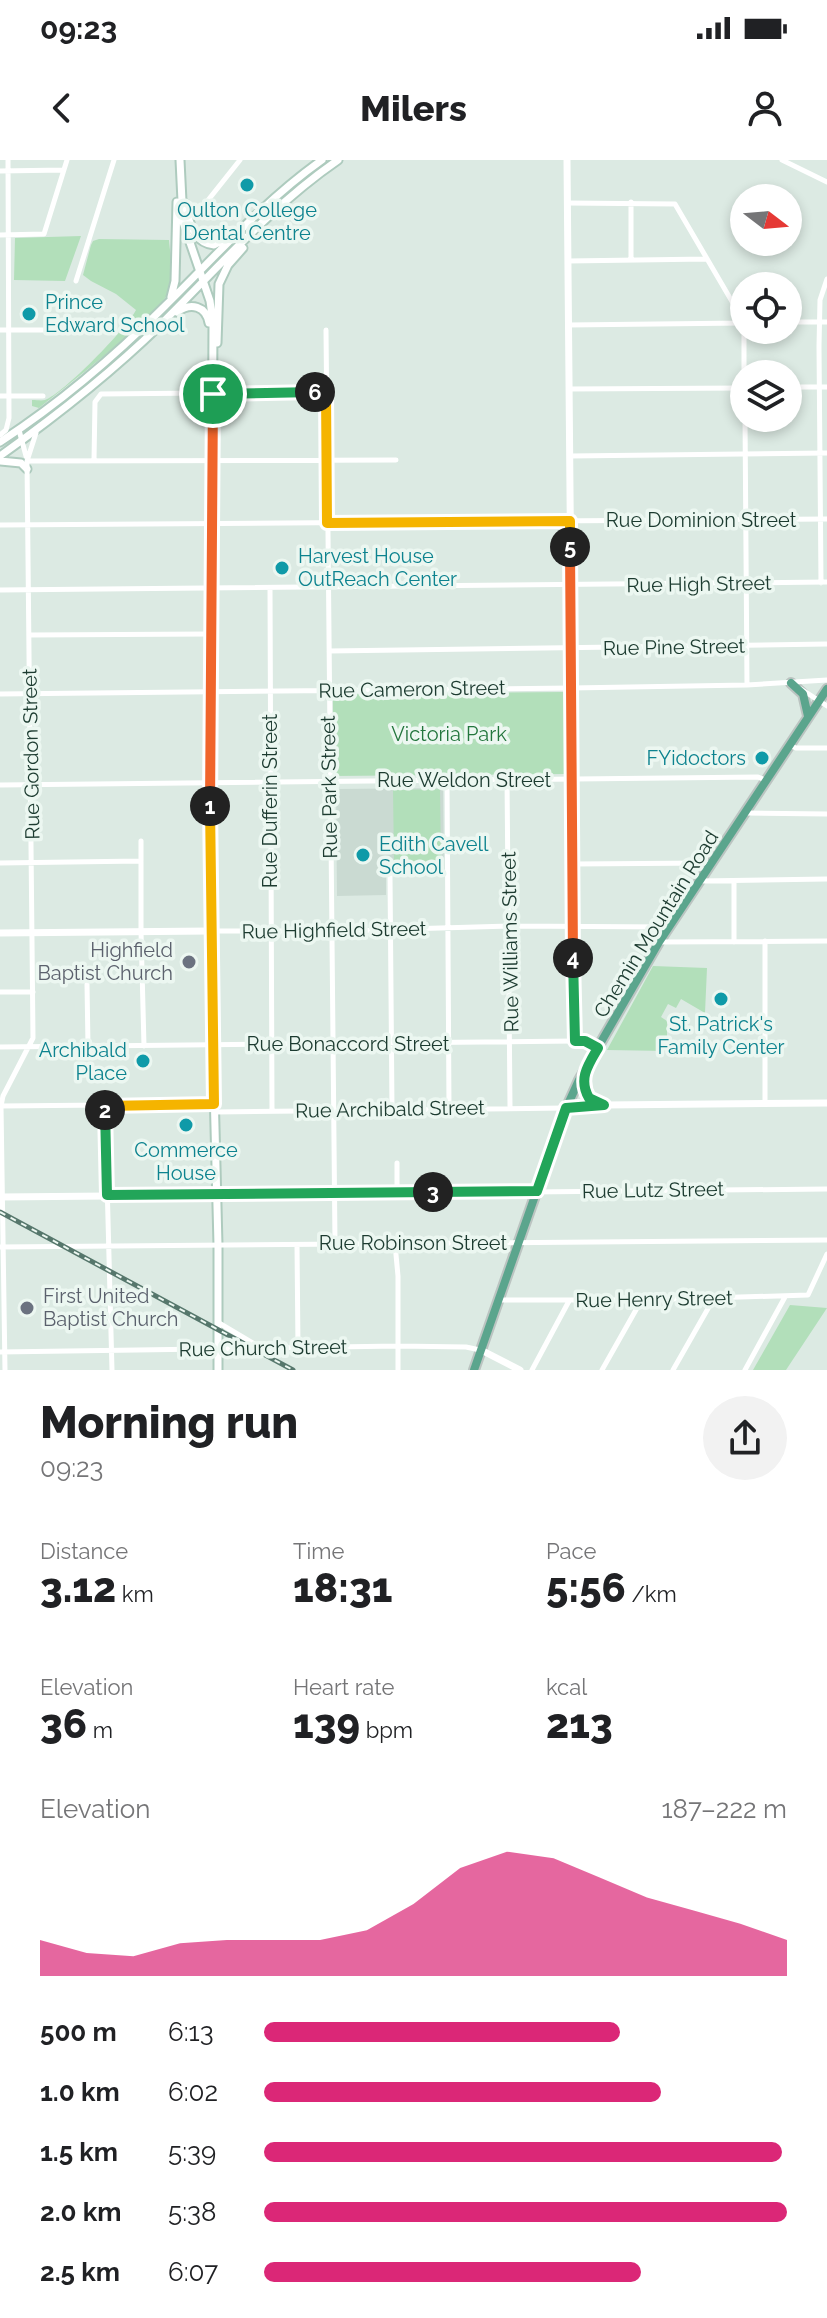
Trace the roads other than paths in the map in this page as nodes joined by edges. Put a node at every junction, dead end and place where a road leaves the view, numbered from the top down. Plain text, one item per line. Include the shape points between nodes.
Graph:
1 (8, 160) edge
2 (67, 160) edge
3 (114, 160) edge
4 (180, 160) edge
5 (240, 160) edge
6 (322, 160) edge
7 (338, 160) edge
8 (567, 160) edge
9 (784, 160) edge
10 (64, 170) junction
11 (0, 171) edge
12 (8, 171) junction
13 (827, 182) edge
14 (631, 202) junction
15 (567, 203) junction
16 (205, 204) dead end
17 (278, 208) junction
18 (244, 227) junction
19 (0, 235) edge
20 (9, 235) junction
21 (707, 259) junction
22 (631, 260) junction
23 (567, 261) junction
24 (199, 272) junction
25 (827, 279) edge
26 (76, 281) dead end
27 (203, 282) junction
28 (730, 298) edge
29 (167, 304) junction
30 (730, 322) edge
31 (802, 322) edge
32 (819, 322) junction
33 (827, 322) edge
34 (568, 325) junction
35 (158, 327) junction
36 (4, 330) edge
37 (44, 330) dead end
38 (326, 330) dead end
39 (213, 361) junction
40 (802, 387) edge
41 (819, 387) junction
42 (827, 387) edge
43 (730, 388) edge
44 (569, 389) junction
45 (326, 392) junction
46 (213, 394) junction
47 (0, 396) edge
48 (9, 396) junction
49 (43, 396) dead end
50 (41, 426) junction
51 (19, 430) junction
52 (745, 432) edge
53 (0, 435) edge
54 (22, 440) junction
55 (0, 442) edge
56 (824, 453) edge
57 (745, 454) junction
58 (570, 456) junction
59 (0, 458) edge
60 (212, 459) junction
61 (94, 460) junction
62 (327, 460) junction
63 (396, 460) dead end
64 (27, 465) junction
65 (746, 519) junction
66 (824, 519) edge
67 (570, 521) junction
68 (211, 523) junction
69 (327, 523) junction
70 (0, 525) edge
71 (28, 525) junction
72 (824, 582) edge
73 (746, 584) junction
74 (570, 586) junction
75 (211, 587) junction
76 (270, 588) junction
77 (327, 588) junction
78 (0, 590) edge
79 (29, 590) junction
80 (210, 634) junction
81 (30, 635) junction
82 (827, 644) edge
83 (747, 645) junction
84 (572, 649) junction
85 (329, 651) junction
86 (827, 680) edge
87 (791, 683) junction
88 (747, 685) junction
89 (571, 688) junction
90 (328, 689) junction
91 (827, 689) edge
92 (211, 691) junction
93 (270, 691) junction
94 (31, 693) junction
95 (0, 694) edge
96 (823, 703) edge
97 (808, 717) junction
98 (788, 744) junction
99 (827, 748) edge
100 (572, 778) junction
101 (507, 779) junction
102 (329, 780) junction
103 (447, 780) junction
104 (765, 780) junction
105 (210, 781) junction
106 (270, 781) junction
107 (32, 784) junction
108 (0, 785) edge
109 (744, 813) junction
110 (827, 814) edge
111 (141, 841) dead end
112 (141, 861) junction
113 (0, 863) edge
114 (32, 863) junction
115 (710, 863) junction
116 (573, 864) junction
117 (390, 876) dead end
118 (827, 879) edge
119 (699, 880) junction
120 (734, 881) junction
121 (510, 926) junction
122 (669, 927) junction
123 (448, 928) junction
124 (573, 928) junction
125 (388, 929) junction
126 (271, 930) junction
127 (141, 931) junction
128 (210, 931) junction
129 (331, 931) junction
130 (0, 933) edge
131 (33, 933) junction
132 (765, 941) junction
133 (827, 941) edge
134 (659, 942) junction
135 (734, 942) junction
136 (87, 984) dead end
137 (0, 992) edge
138 (33, 992) junction
139 (575, 1041) junction
140 (511, 1042) junction
141 (332, 1043) junction
142 (391, 1043) junction
143 (450, 1043) junction
144 (271, 1044) junction
145 (213, 1045) junction
146 (88, 1046) junction
147 (144, 1046) junction
148 (0, 1047) edge
149 (29, 1047) junction
150 (598, 1048) junction
151 (584, 1071) junction
152 (0, 1081) edge
153 (8, 1087) junction
154 (827, 1103) edge
155 (765, 1104) junction
156 (604, 1105) junction
157 (0, 1106) edge
158 (105, 1106) junction
159 (510, 1106) junction
160 (214, 1108) junction
161 (449, 1108) junction
162 (566, 1108) junction
163 (333, 1109) junction
164 (392, 1109) junction
165 (272, 1110) junction
166 (397, 1163) dead end
167 (827, 1189) edge
168 (537, 1191) junction
169 (397, 1192) junction
170 (334, 1193) junction
171 (107, 1195) junction
172 (216, 1195) junction
173 (1, 1197) edge
174 (1, 1227) edge
175 (827, 1240) edge
176 (519, 1242) junction
177 (335, 1243) junction
178 (395, 1244) junction
179 (218, 1245) junction
180 (297, 1245) junction
181 (108, 1246) junction
182 (1, 1247) edge
183 (827, 1254) edge
184 (714, 1297) junction
185 (785, 1297) junction
186 (500, 1300) junction
187 (569, 1300) junction
188 (642, 1300) junction
189 (219, 1323) junction
190 (398, 1346) junction
191 (298, 1347) junction
192 (262, 1348) junction
193 (217, 1349) junction
194 (111, 1350) junction
195 (481, 1350) junction
196 (2, 1352) edge
197 (5, 1370) edge
198 (112, 1370) edge
199 (218, 1370) edge
200 (398, 1370) edge
201 (474, 1370) edge
202 (520, 1370) edge
203 (532, 1370) edge
204 (602, 1370) edge
205 (673, 1370) edge
206 (745, 1370) edge

1 - 12 street
2 - 10 street
3 - 26 street
4 - 18 main road via 187,211 198,238 218,244
4 - 24 main road via 183,222
4 - 29 main road via 175,284
5 - 16 street
6 - 18 main road
7 - 17 main road
8 - 15 main road
9 - 13 street
10 - 12 street
10 - 20 street via 44,234
11 - 12 street
12 - 20 street
14 - 15 street
14 - 21 street via 675,204
14 - 22 street
15 - 23 main road
17 - 27 main road
17 - 39 main road via 220,279
18 - 24 main road
19 - 20 street
20 - 36 street
21 - 22 street
21 - 28 street
22 - 23 street
23 - 34 main road
24 - 27 main road
24 - 29 main road
25 - 32 street
27 - 35 main road
27 - 39 main road via 212,311
29 - 51 main road
30 - 34 street
31 - 32 street
32 - 33 street
32 - 41 street
34 - 44 main road
35 - 39 main road via 185,307 202,309 209,319
35 - 50 main road
36 - 37 street
36 - 48 street
38 - 45 street, Rue Park Street
39 - 46 main road
40 - 41 street
41 - 42 street
41 - 56 street
43 - 44 street
44 - 58 main road
45 - 46 street
45 - 62 street, Rue Park Street
46 - 60 main road
46 - 61 street via 101,394 95,402
47 - 48 street
48 - 49 street
48 - 53 street via 9,418
50 - 54 main road
50 - 64 street, Rue Gordon Street
51 - 54 street, Rue Gordon Street
51 - 55 main road
52 - 57 street
54 - 59 main road
54 - 64 street, Rue Gordon Street
56 - 57 street
56 - 66 street
57 - 58 street
57 - 65 street
58 - 67 main road
59 - 64 main road
60 - 61 street
60 - 62 street
60 - 68 main road
61 - 64 street
62 - 63 street
62 - 69 street, Rue Park Street
64 - 71 street, Rue Gordon Street
65 - 66 street, Rue Dominion Street
65 - 67 street, Rue Dominion Street
65 - 73 street
66 - 72 street
67 - 69 street, Rue Dominion Street
67 - 74 main road
68 - 69 street, Rue Dominion Street
68 - 71 street, Rue Dominion Street
68 - 75 main road
69 - 77 street, Rue Park Street
70 - 71 street, Rue Dominion Street
71 - 79 street, Rue Gordon Street
72 - 73 street, Rue High Street
73 - 74 street, Rue High Street
73 - 83 street
74 - 77 street, Rue High Street
74 - 84 main road
75 - 76 street, Rue High Street
75 - 79 street, Rue High Street
75 - 80 main road
76 - 77 street, Rue High Street
76 - 93 street, Rue Dufferin Street
77 - 85 street, Rue Park Street
78 - 79 street, Rue High Street
79 - 81 street, Rue Gordon Street
80 - 81 street
80 - 92 main road
81 - 94 street, Rue Gordon Street
82 - 83 street, Rue Pine Street
83 - 84 street, Rue Pine Street
83 - 88 street
84 - 85 street, Rue Pine Street
84 - 89 main road
85 - 90 street, Rue Park Street
86 - 87 street, Rue Cameron Street
87 - 88 street, Rue Cameron Street
87 - 96 street
87 - 97 main road via 803,694
88 - 89 street, Rue Cameron Street
89 - 90 street, Rue Cameron Street
89 - 100 main road
90 - 93 street, Rue Cameron Street
90 - 102 street, Rue Park Street
91 - 96 main road, Chemin Mountain Road
92 - 93 street, Rue Cameron Street
92 - 94 street, Rue Cameron Street
92 - 105 main road
93 - 106 street, Rue Dufferin Street
94 - 95 street, Rue Cameron Street
94 - 107 street, Rue Gordon Street
96 - 97 main road, Chemin Mountain Road
97 - 98 main road, Chemin Mountain Road
98 - 99 street
98 - 104 main road, Chemin Mountain Road
100 - 101 street, Rue Weldon Street
100 - 104 street, Rue Weldon Street
100 - 116 main road
101 - 103 street, Rue Weldon Street
101 - 121 street, Rue Williams Street
102 - 103 street, Rue Weldon Street
102 - 106 street, Rue Weldon Street
102 - 129 street, Rue Park Street
103 - 123 street
104 - 109 main road, Chemin Mountain Road
105 - 106 street, Rue Weldon Street
105 - 107 street, Rue Weldon Street
105 - 128 main road
106 - 126 street, Rue Dufferin Street
107 - 108 street, Rue Weldon Street
107 - 114 street, Rue Gordon Street
109 - 110 street
109 - 115 main road, Chemin Mountain Road
111 - 112 street
112 - 114 street
112 - 127 street
113 - 114 street
114 - 131 street, Rue Gordon Street
115 - 116 street
115 - 119 main road, Chemin Mountain Road
116 - 124 main road
117 - 125 street
118 - 120 street
119 - 120 street
119 - 122 main road, Chemin Mountain Road
120 - 135 street
121 - 123 street, Rue Highfield Street
121 - 124 street, Rue Highfield Street
121 - 140 street, Rue Williams Street
122 - 124 street, Rue Highfield Street
122 - 134 main road, Chemin Mountain Road
123 - 125 street, Rue Highfield Street
123 - 143 street
124 - 139 main road
125 - 129 street, Rue Highfield Street
125 - 142 street
126 - 128 street, Rue Highfield Street
126 - 129 street, Rue Highfield Street
126 - 144 street, Rue Dufferin Street
127 - 128 main road, Rue Highfield Street
127 - 131 main road, Rue Highfield Street
127 - 147 street
128 - 145 main road
129 - 141 street, Rue Park Street
130 - 131 main road, Rue Highfield Street
131 - 138 street, Rue Gordon Street
132 - 133 street
132 - 135 street
132 - 155 street
134 - 135 street
134 - 150 main road, Chemin Mountain Road
136 - 146 street
137 - 138 street
138 - 149 street, Rue Gordon Street
139 - 140 street, Rue Bonaccord Street
139 - 150 main road, Rue Bonaccord Street
140 - 143 street, Rue Bonaccord Street
140 - 159 street, Rue Williams Street
141 - 142 street, Rue Bonaccord Street
141 - 144 street, Rue Bonaccord Street
141 - 163 street, Rue Park Street
142 - 143 street, Rue Bonaccord Street
142 - 164 street
143 - 161 street
144 - 145 street, Rue Bonaccord Street
144 - 165 street, Rue Dufferin Street
145 - 147 street, Rue Bonaccord Street
145 - 160 main road
146 - 147 street, Rue Bonaccord Street
146 - 149 street, Rue Bonaccord Street
148 - 149 street, Rue Bonaccord Street
149 - 153 street
150 - 151 main road, Chemin Mountain Road
151 - 156 main road via 587,1095
151 - 162 main road, Chemin Mountain Road
152 - 153 street
153 - 157 street
154 - 155 main road
155 - 156 main road
156 - 162 main road
157 - 158 street, Rue Archibald Street
157 - 173 street
158 - 160 street, Rue Archibald Street
158 - 171 street
159 - 161 street, Rue Archibald Street
159 - 162 street, Rue Archibald Street
160 - 165 street, Rue Archibald Street
160 - 172 main road
161 - 164 street, Rue Archibald Street
162 - 168 main road, Chemin Mountain Road
163 - 164 street, Rue Archibald Street
163 - 165 street, Rue Archibald Street
163 - 170 street, Rue Park Street
166 - 169 street
167 - 168 street, Rue Lutz Street
168 - 169 street, Rue Lutz Street
168 - 176 main road, Chemin Mountain Road
169 - 170 street, Rue Lutz Street
170 - 172 street, Rue Lutz Street
170 - 177 street, Rue Park Street
171 - 172 main road, Rue Lutz Street
171 - 173 main road, Rue Lutz Street
171 - 181 street
172 - 179 main road
173 - 174 street
174 - 182 street
175 - 176 street, Rue Robinson Street
176 - 178 street, Rue Robinson Street
176 - 186 main road, Chemin Mountain Road
177 - 178 street, Rue Robinson Street
177 - 180 street, Rue Robinson Street
178 - 190 street
179 - 180 street, Rue Robinson Street
179 - 181 street, Rue Robinson Street
179 - 189 main road
180 - 191 street
181 - 182 street, Rue Robinson Street
181 - 194 street
182 - 196 street
183 - 185 street, Rue Henry Street via 808,1295
184 - 185 street, Rue Henry Street
184 - 188 street, Rue Henry Street
184 - 205 street
185 - 206 street
186 - 187 street, Rue Henry Street
186 - 195 main road, Chemin Mountain Road
187 - 188 street, Rue Henry Street
187 - 203 street
188 - 204 street
189 - 192 street
189 - 193 main road
190 - 191 street, Rue Church Street
190 - 195 street, Rue Church Street
190 - 200 street
191 - 192 street, Rue Church Street
192 - 193 street, Rue Church Street
193 - 194 street, Rue Church Street
193 - 199 main road
194 - 196 street, Rue Church Street
194 - 198 street
195 - 201 main road, Chemin Mountain Road
195 - 202 main road, Rue Church Street
196 - 197 street

